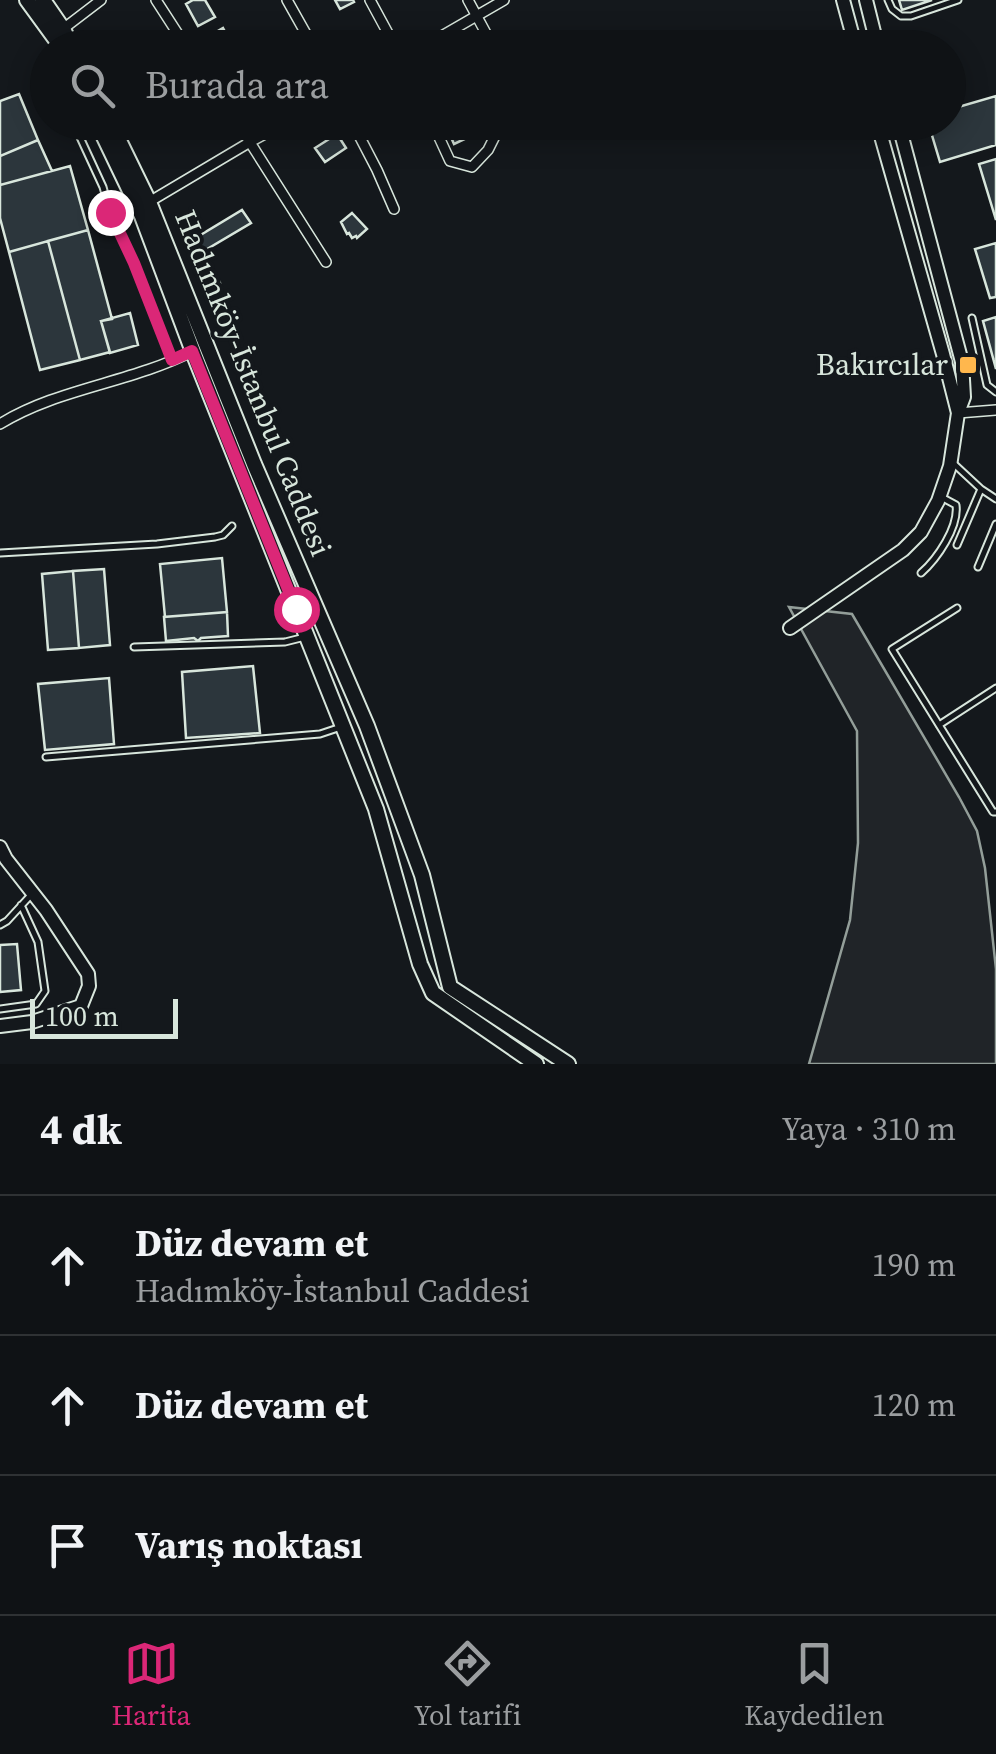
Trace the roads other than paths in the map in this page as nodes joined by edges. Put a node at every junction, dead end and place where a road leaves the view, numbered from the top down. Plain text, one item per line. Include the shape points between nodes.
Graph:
1 (27, 0) edge
2 (43, 0) edge
3 (101, 0) edge
4 (156, 0) edge
5 (287, 0) edge
6 (370, 0) edge
7 (468, 0) edge
8 (504, 0) edge
9 (842, 0) edge
10 (866, 0) edge
11 (888, 0) edge
12 (958, 0) edge
13 (477, 16) junction
14 (63, 29) joint
15 (49, 30) edge
16 (175, 30) edge
17 (304, 30) edge
18 (386, 30) edge
19 (452, 30) edge
20 (484, 30) edge
21 (851, 30) edge
22 (874, 30) edge
23 (81, 140) edge
24 (106, 140) edge
25 (119, 140) edge
26 (254, 140) edge
27 (361, 140) edge
28 (440, 140) edge
29 (493, 140) edge
30 (882, 140) edge
31 (903, 140) edge
32 (250, 142) junction
33 (149, 202) junction
34 (394, 209) dead end
35 (326, 262) dead end
36 (972, 318) dead end
37 (192, 351) junction
38 (172, 360) junction
39 (996, 392) edge
40 (996, 410) edge
41 (958, 413) junction
42 (0, 424) edge
43 (950, 461) junction
44 (981, 490) junction
45 (940, 496) junction
46 (996, 500) edge
47 (996, 524) edge
48 (232, 526) dead end
49 (958, 546) dead end
50 (0, 552) edge
51 (978, 566) dead end
52 (921, 573) dead end
53 (957, 608) dead end
54 (790, 628) dead end
55 (307, 636) junction
56 (134, 647) dead end
57 (996, 688) edge
58 (939, 725) junction
59 (343, 726) junction
60 (46, 756) dead end
61 (994, 812) edge
62 (996, 822) edge
63 (0, 847) edge
64 (32, 892) junction
65 (21, 905) junction
66 (0, 925) edge
67 (0, 1009) edge
68 (0, 1026) edge
69 (536, 1064) edge
70 (568, 1064) edge

1 - 15 main road
2 - 14 main road
3 - 14 street
4 - 16 street
5 - 17 street
6 - 18 street
7 - 13 street
8 - 13 street
9 - 21 street
10 - 22 street
11 - 12 lane via 901,16
13 - 19 street
13 - 20 street
23 - 38 lane
24 - 37 main road, Hadımköy-İstanbul Caddesi
25 - 33 main road, Hadımköy-İstanbul Caddesi
26 - 32 street
27 - 34 street
28 - 29 street via 450,161 472,168
30 - 41 street
31 - 41 street via 962,362
32 - 33 street
32 - 35 street
33 - 70 main road, Hadımköy-İstanbul Caddesi via 367,726 422,876 450,987
36 - 39 lane via 987,385
37 - 38 street
37 - 55 main road, Hadımköy-İstanbul Caddesi
38 - 42 street via 24,409
40 - 41 street
41 - 43 street
43 - 44 lane
43 - 45 street
44 - 46 lane
44 - 49 lane
45 - 52 lane via 957,513 942,550
45 - 54 street via 903,550
47 - 51 lane
48 - 50 lane via 215,537 157,544
53 - 58 lane via 892,649
55 - 56 lane
55 - 59 main road, Hadımköy-İstanbul Caddesi
57 - 58 lane
58 - 61 lane
59 - 60 lane via 320,734
59 - 69 main road, Hadımköy-İstanbul Caddesi via 376,808 433,993
61 - 62 lane
63 - 64 street
64 - 65 lane
64 - 68 street via 88,974 89,986 80,1006
65 - 66 lane
65 - 67 lane via 38,942 45,991 36,1004

